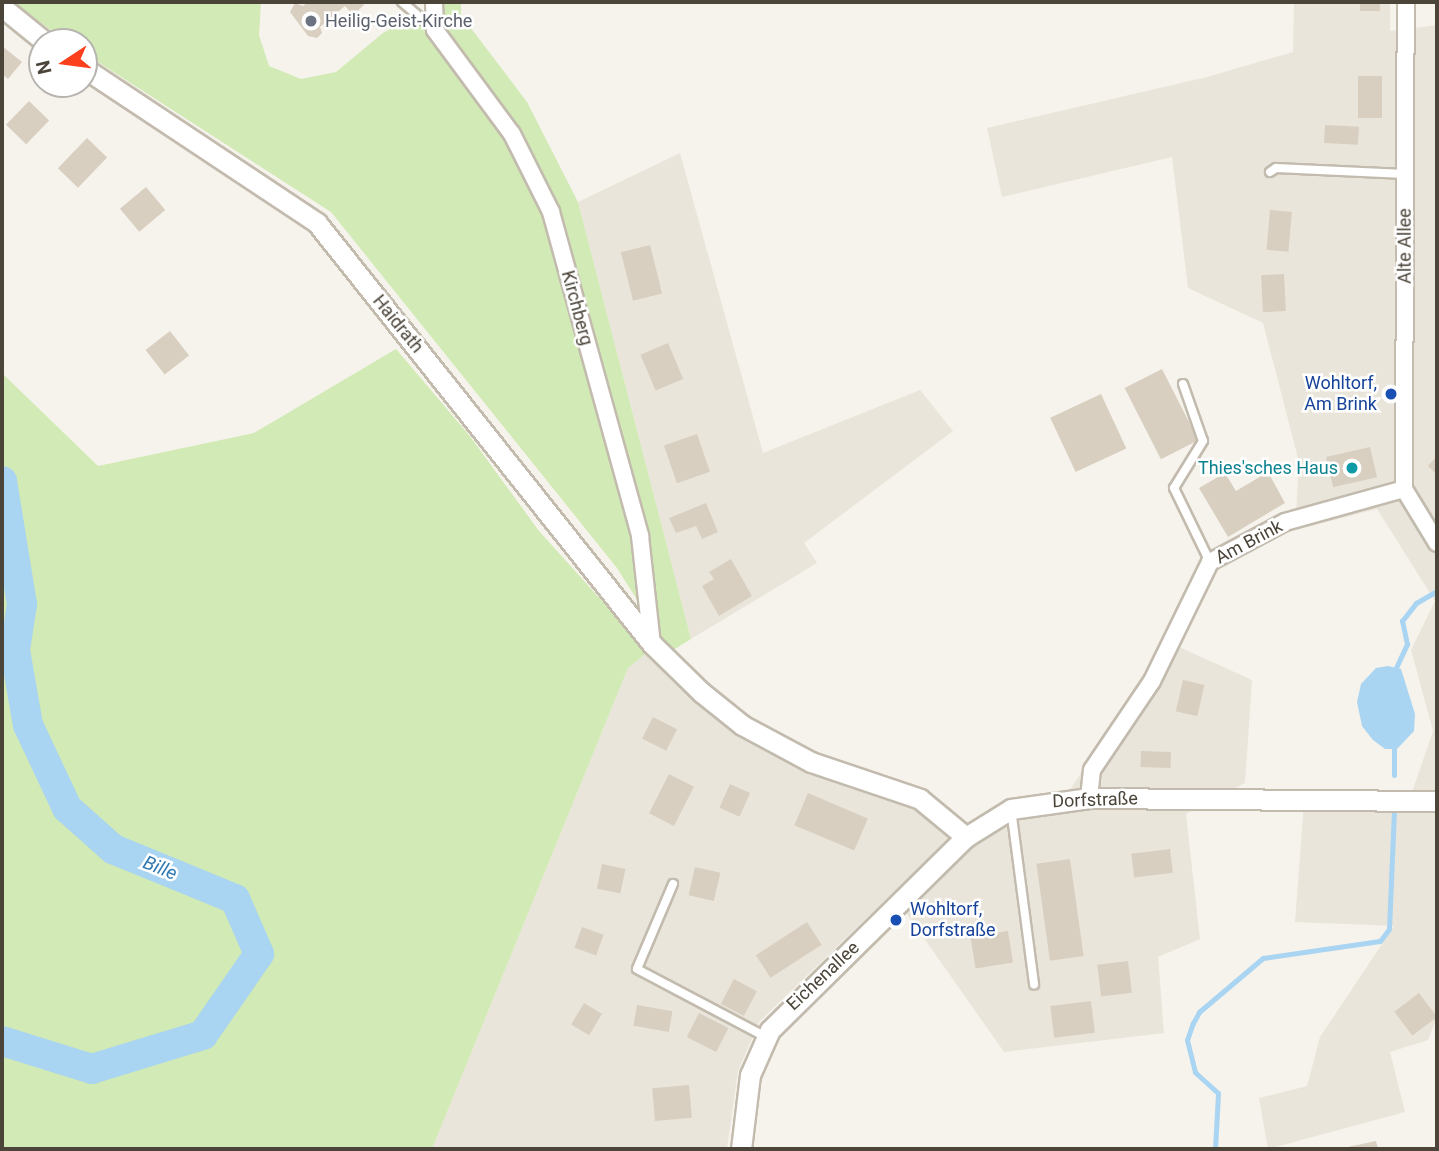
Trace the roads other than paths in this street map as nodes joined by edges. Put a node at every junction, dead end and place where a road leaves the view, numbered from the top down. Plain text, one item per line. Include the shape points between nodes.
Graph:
1 (402, 2) edge
2 (434, 2) edge
3 (1406, 2) edge
4 (2, 7) edge
5 (28, 28) edge
6 (435, 30) junction
7 (98, 77) edge
8 (1270, 172) dead end
9 (1405, 174) junction
10 (1183, 384) dead end
11 (1404, 489) junction
12 (1437, 543) edge
13 (1210, 562) junction
14 (652, 644) junction
15 (1089, 798) junction
16 (1437, 801) edge
17 (1012, 809) junction
18 (966, 836) junction
19 (673, 884) dead end
20 (1034, 984) dead end
21 (766, 1037) junction
22 (741, 1149) edge

1 - 6 lane
2 - 6 street
3 - 9 street, Alte Allee
4 - 5 street
6 - 14 street, Kirchberg via 512,134 551,212 640,536
7 - 14 street, Haidrath via 317,223
8 - 9 lane via 1276,168
9 - 11 street, Alte Allee
10 - 13 lane via 1203,441 1174,488
11 - 12 street
11 - 13 street, Am Brink via 1285,522
13 - 15 street, Am Brink via 1152,681 1092,770
14 - 18 street via 742,725 811,762 920,799
15 - 16 street, Dorfstraße
15 - 17 street, Dorfstraße via 1048,800
17 - 18 street, Dorfstraße
17 - 20 lane
18 - 21 street, Eichenallee via 786,1009
19 - 21 lane via 638,969
21 - 22 street, Eichenallee via 750,1075

